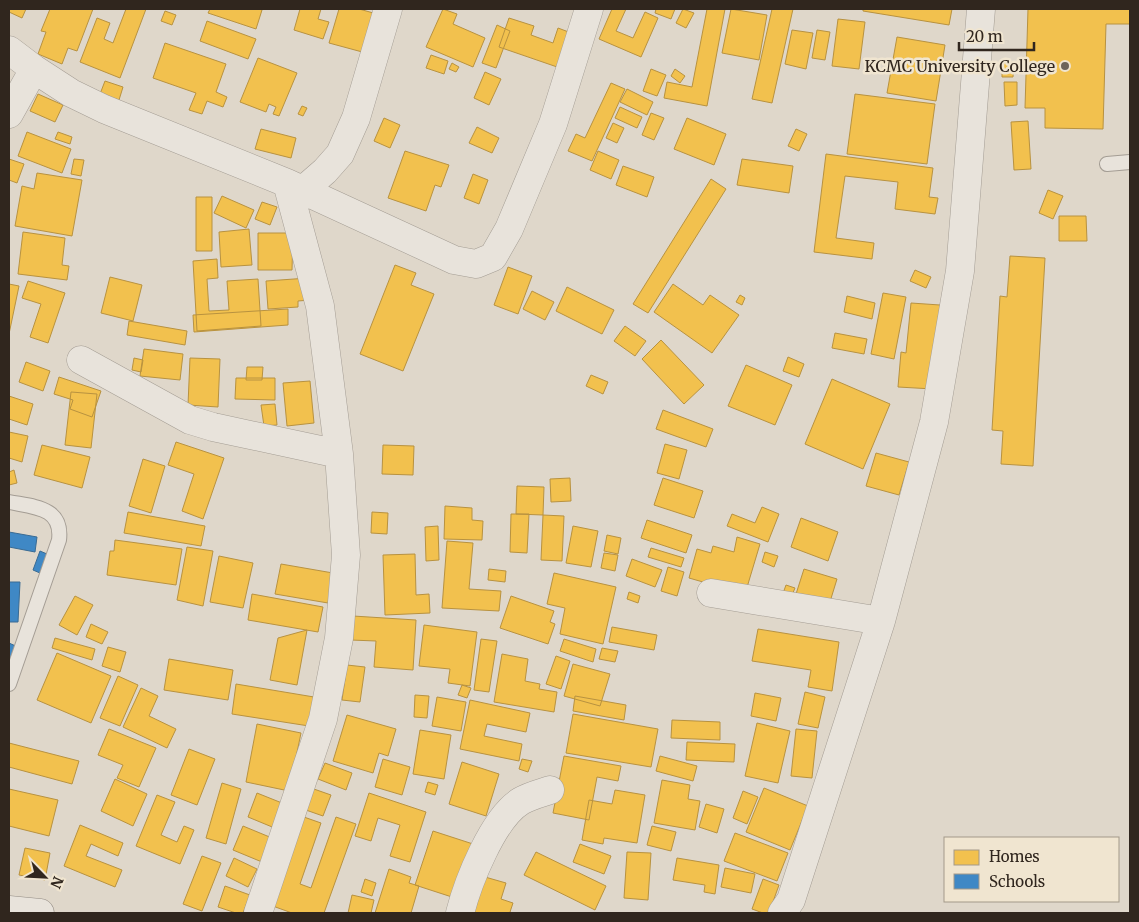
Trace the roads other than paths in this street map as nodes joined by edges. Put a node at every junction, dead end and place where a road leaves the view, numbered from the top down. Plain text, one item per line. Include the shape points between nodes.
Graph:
1 (388, 9) edge
2 (589, 9) edge
3 (981, 9) edge
4 (9, 50) edge
5 (34, 69) junction
6 (9, 114) edge
7 (1130, 162) edge
8 (1106, 164) dead end
9 (294, 187) junction
10 (81, 360) dead end
11 (339, 454) junction
12 (9, 502) edge
13 (711, 593) dead end
14 (880, 621) junction
15 (9, 684) edge
16 (550, 790) dead end
17 (9, 910) edge
18 (40, 913) edge
19 (258, 913) edge
20 (460, 913) edge
21 (782, 913) edge

1 - 9 street via 356,118 340,154 325,171
2 - 9 street via 553,124 509,229 493,257 476,264 454,260
3 - 14 street via 960,272 934,422
4 - 5 street
5 - 6 street
5 - 9 street via 71,94 104,109
7 - 8 lane
9 - 11 street via 320,306
10 - 11 street via 190,420
11 - 19 street via 346,555 339,638 323,719
12 - 15 lane via 48,511 56,518 60,529
13 - 14 street
14 - 21 street via 791,900
16 - 20 street via 521,801 499,824 477,866
17 - 18 street

